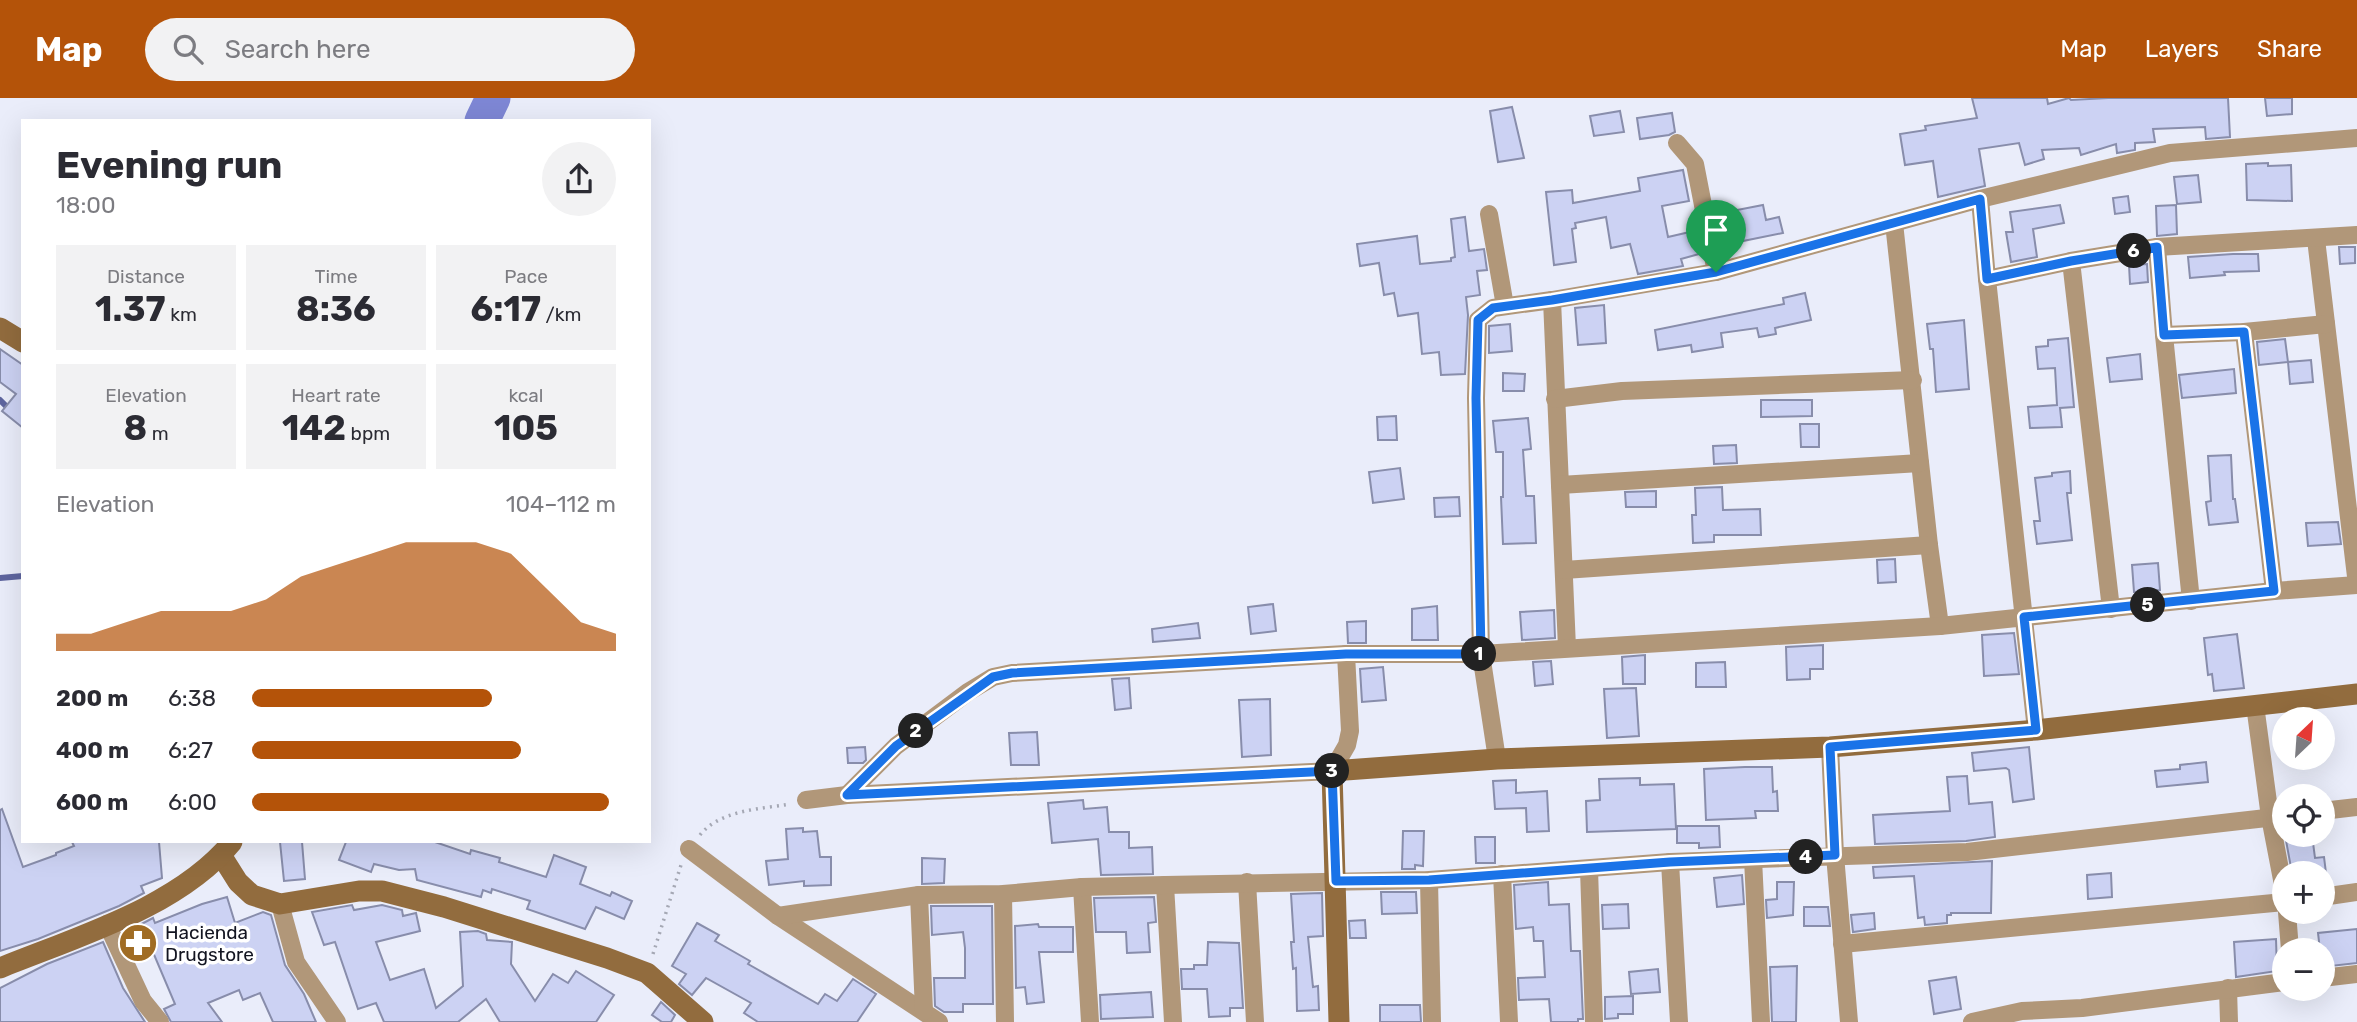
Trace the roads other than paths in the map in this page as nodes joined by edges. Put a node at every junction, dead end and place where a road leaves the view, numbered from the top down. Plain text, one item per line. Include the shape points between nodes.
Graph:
1 (2357, 138) edge
2 (1677, 143) dead end
3 (1980, 199) junction
4 (1489, 214) dead end
5 (1894, 223) junction
6 (2357, 235) edge
7 (2315, 239) junction
8 (2157, 247) junction
9 (2071, 261) junction
10 (1716, 272) junction
11 (1987, 279) junction
12 (1552, 300) junction
13 (1505, 306) junction
14 (2326, 324) junction
15 (0, 328) edge
16 (2244, 332) junction
17 (2164, 335) junction
18 (21, 341) edge
19 (1913, 380) junction
20 (1555, 399) junction
21 (1920, 463) junction
22 (1560, 485) junction
23 (1929, 545) junction
24 (1564, 570) junction
25 (2357, 585) edge
26 (2274, 591) junction
27 (2191, 601) junction
28 (2111, 609) junction
29 (2024, 617) junction
30 (1940, 626) junction
31 (1567, 648) junction
32 (1346, 654) junction
33 (1481, 654) junction
34 (2357, 694) edge
35 (2255, 705) junction
36 (2036, 730) junction
37 (1830, 747) junction
38 (1497, 760) junction
39 (1332, 771) junction
40 (2272, 791) edge
41 (847, 795) junction
42 (806, 800) road end
43 (2357, 807) edge
44 (2335, 810) edge
45 (2272, 817) edge
46 (227, 849) edge
47 (689, 849) road end
48 (1835, 855) junction
49 (1753, 859) junction
50 (1670, 862) junction
51 (1589, 869) junction
52 (1502, 874) junction
53 (1429, 880) junction
54 (1336, 881) junction
55 (1247, 882) junction
56 (1165, 885) junction
57 (1082, 887) junction
58 (2357, 892) edge
59 (1003, 894) junction
60 (919, 895) junction
61 (2335, 895) edge
62 (2272, 903) edge
63 (280, 904) junction
64 (778, 916) junction
65 (107, 924) junction
66 (1842, 944) junction
67 (0, 968) edge
68 (2357, 974) edge
69 (2335, 977) edge
70 (2272, 983) edge
71 (2228, 988) junction
72 (924, 1011) junction
73 (2083, 1015) edge
74 (160, 1022) edge
75 (337, 1022) edge
76 (703, 1022) edge
77 (939, 1022) edge
78 (1005, 1022) edge
79 (1090, 1022) edge
80 (1173, 1022) edge
81 (1255, 1022) edge
82 (1339, 1022) edge
83 (1432, 1022) edge
84 (1509, 1022) edge
85 (1594, 1022) edge
86 (1679, 1022) edge
87 (1761, 1022) edge
88 (1849, 1022) edge
89 (1972, 1022) edge
90 (2229, 1022) edge

1 - 3 street via 2169,153
2 - 10 street via 1695,164
3 - 5 street
3 - 11 street
4 - 13 street
5 - 10 street
5 - 19 street
6 - 7 street
7 - 8 street
7 - 14 street
8 - 9 street
8 - 17 street
9 - 11 street
9 - 28 street
10 - 12 street
11 - 29 street
12 - 13 street
12 - 20 street
13 - 33 street via 1493,308 1478,320
14 - 16 street
14 - 25 street
15 - 18 street
16 - 17 street
16 - 26 street
17 - 27 street
19 - 20 street via 1622,391
19 - 21 street
20 - 22 street
21 - 22 street
21 - 23 street
22 - 24 street
23 - 24 street
23 - 30 street
24 - 31 street
25 - 26 street
26 - 27 street
27 - 28 street
28 - 29 street
29 - 30 street
29 - 36 street
30 - 31 street
31 - 33 street
32 - 33 street
32 - 39 street via 1350,730
32 - 41 street via 993,677 896,746
33 - 38 street
34 - 35 street
35 - 36 street
35 - 40 street
36 - 37 street
37 - 38 street
37 - 48 street
38 - 39 street
39 - 41 street
39 - 54 street
41 - 42 street
43 - 44 street
45 - 48 street via 1967,852
46 - 63 street via 237,882 252,895
46 - 65 street via 192,880
47 - 64 street
48 - 49 street
48 - 66 street
49 - 50 street
49 - 87 street
50 - 51 street
50 - 86 street
51 - 52 street
51 - 85 street
52 - 53 street
52 - 84 street
53 - 54 street
53 - 83 street
54 - 55 street
54 - 82 street
55 - 56 street
55 - 81 street
56 - 57 street
56 - 80 street
57 - 59 street
57 - 79 street
58 - 61 street
59 - 60 street
59 - 78 street
60 - 64 street
60 - 72 street
62 - 66 street
63 - 75 street via 296,962
63 - 76 street via 382,891 444,907 647,973
64 - 72 street
65 - 67 street
65 - 74 street via 143,1001
66 - 88 street
68 - 69 street
70 - 71 street
71 - 73 street
71 - 90 street
72 - 77 street
73 - 89 street via 2022,1011

